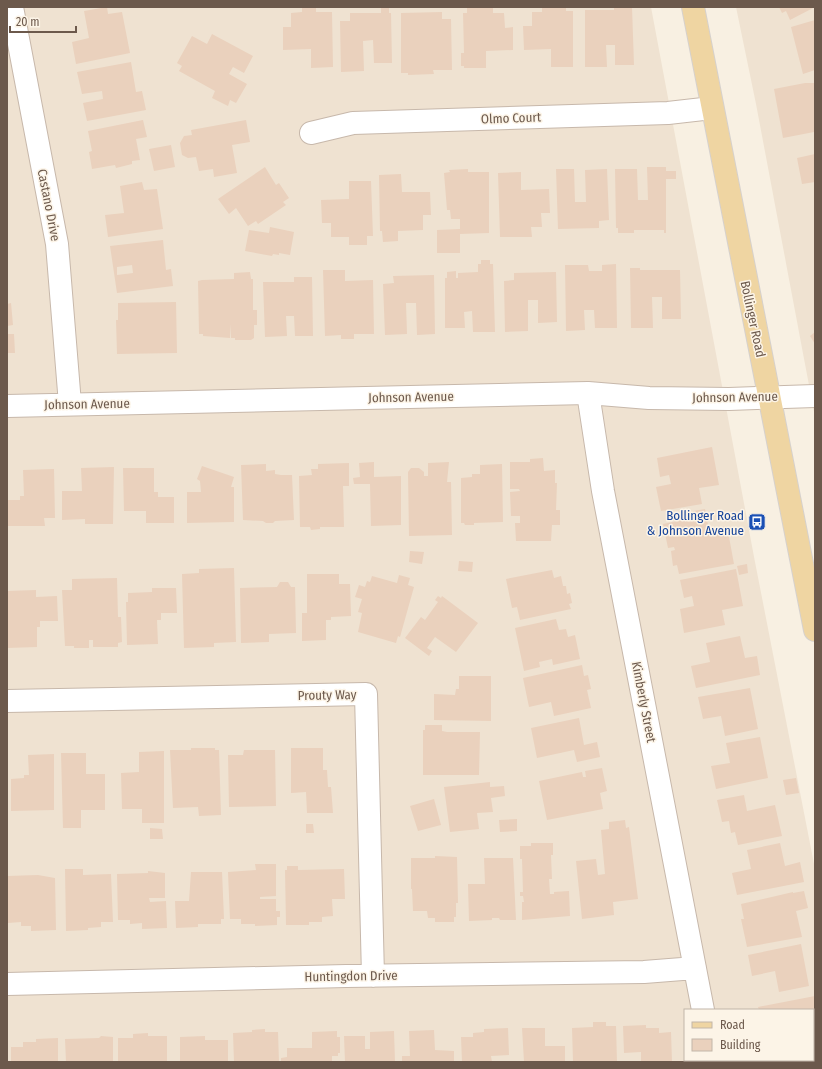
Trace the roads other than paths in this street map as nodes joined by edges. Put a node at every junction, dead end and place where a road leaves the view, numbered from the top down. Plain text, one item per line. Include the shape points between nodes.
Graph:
1 (12, 7) edge
2 (693, 7) edge
3 (712, 108) junction
4 (311, 133) dead end
5 (588, 393) junction
6 (815, 396) edge
7 (770, 397) junction
8 (70, 404) junction
9 (7, 406) edge
10 (815, 630) edge
11 (7, 701) edge
12 (695, 968) junction
13 (373, 976) junction
14 (7, 984) edge
15 (703, 1009) edge

1 - 8 street, Castano Drive via 57,244
2 - 3 main road, Bollinger Road
3 - 4 street, Olmo Court via 668,113 353,123
3 - 7 main road, Bollinger Road
5 - 7 street, Johnson Avenue via 649,398
5 - 8 street, Johnson Avenue
5 - 12 street, Kimberly Street via 603,491
6 - 7 street, Johnson Avenue
7 - 10 main road, Bollinger Road
8 - 9 street, Johnson Avenue
11 - 13 street, Prouty Way via 366,694
12 - 13 street, Huntingdon Drive via 644,972
12 - 15 street, Kimberly Street
13 - 14 street, Huntingdon Drive

